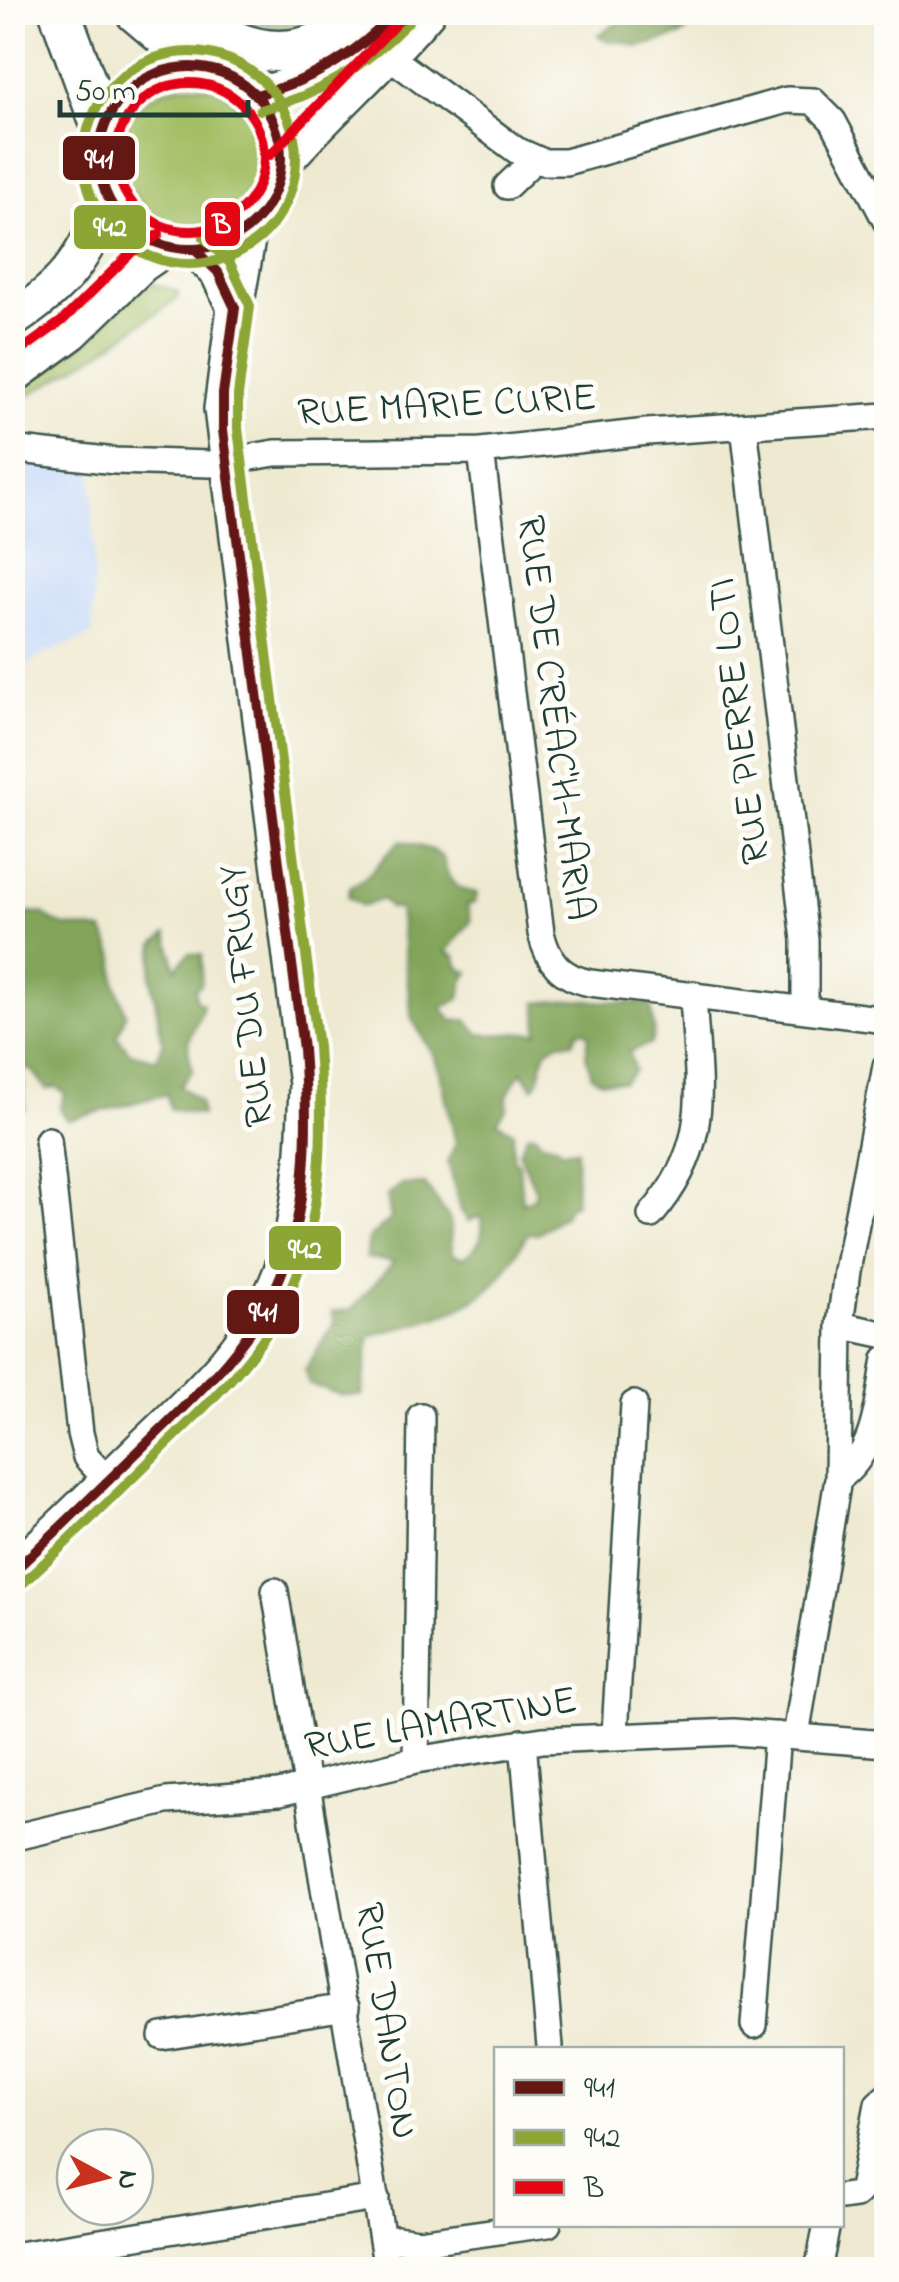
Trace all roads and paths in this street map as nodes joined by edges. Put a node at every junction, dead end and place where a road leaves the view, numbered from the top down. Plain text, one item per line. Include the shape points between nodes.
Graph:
1 (60, 12) edge
2 (86, 12) edge
3 (136, 12) edge
4 (188, 12) edge
5 (369, 12) edge
6 (398, 12) edge
7 (427, 12) edge
8 (388, 56) junction
9 (200, 67) junction
10 (256, 96) junction
11 (113, 113) junction
12 (534, 160) junction
13 (280, 165) junction
14 (506, 186) dead end
15 (109, 200) junction
16 (886, 221) edge
17 (249, 228) junction
18 (181, 247) junction
19 (234, 308) junction
20 (12, 320) edge
21 (12, 376) edge
22 (886, 416) edge
23 (744, 426) junction
24 (12, 449) edge
25 (482, 451) junction
26 (227, 461) junction
27 (693, 994) junction
28 (804, 1007) junction
29 (886, 1020) edge
30 (886, 1066) edge
31 (48, 1140) dead end
32 (650, 1214) dead end
33 (840, 1325) junction
34 (886, 1335) edge
35 (886, 1359) edge
36 (634, 1404) dead end
37 (421, 1416) dead end
38 (838, 1478) junction
39 (108, 1481) junction
40 (12, 1573) edge
41 (275, 1591) dead end
42 (615, 1734) junction
43 (786, 1735) junction
44 (523, 1742) junction
45 (886, 1744) edge
46 (416, 1760) junction
47 (308, 1785) junction
48 (12, 1838) edge
49 (346, 2007) junction
50 (754, 2026) dead end
51 (162, 2036) dead end
52 (550, 2046) dead end
53 (886, 2096) edge
54 (376, 2198) junction
55 (844, 2198) edge
56 (526, 2227) edge
57 (826, 2227) edge
58 (383, 2240) junction
59 (12, 2256) edge
60 (387, 2270) edge
61 (818, 2270) edge

1 - 11 main road
2 - 11 main road
3 - 9 main road
4 - 5 main road via 236,43 285,52 334,38
6 - 10 main road via 338,66
7 - 8 main road
8 - 12 street
8 - 13 main road
9 - 10 main road via 236,78
9 - 11 main road via 149,76
10 - 13 main road via 276,128
11 - 15 main road via 99,166
12 - 14 street
12 - 16 street via 577,159 806,99 826,111
13 - 17 main road via 272,197
15 - 18 main road via 133,228
15 - 20 main road via 76,266
17 - 18 main road via 226,241
17 - 19 main road, RUE DU FRUGY
18 - 19 main road via 218,272
18 - 21 main road via 142,264 72,332
19 - 26 main road, RUE DU FRUGY via 222,409
22 - 23 street, RUE MARIE CURIE
23 - 25 street, RUE MARIE CURIE
23 - 28 street, RUE PIERRE LOTI via 805,940
24 - 26 street, RUE MARIE CURIE via 136,462
25 - 26 street, RUE MARIE CURIE via 275,453
25 - 27 street, RUE DE CRÉAC'H-MARIA via 541,933 555,966 576,980
26 - 39 main road, RUE DU FRUGY via 304,1049 303,1167 288,1252 261,1316 210,1379
27 - 28 street
27 - 32 street via 698,1126 678,1180
28 - 29 street
30 - 33 street
31 - 39 street via 80,1433 86,1457
33 - 34 street
33 - 38 street
35 - 38 street via 866,1448
36 - 42 street
37 - 46 street
38 - 43 street
39 - 40 main road, RUE DU FRUGY
41 - 47 street, RUE DANTON
42 - 43 street, RUE LAMARTINE
42 - 44 street, RUE LAMARTINE
43 - 45 street, RUE LAMARTINE
43 - 50 street
44 - 46 street, RUE LAMARTINE
44 - 52 street
46 - 47 street, RUE LAMARTINE
47 - 48 street, RUE LAMARTINE via 166,1801
47 - 49 street, RUE DANTON
49 - 51 street
49 - 54 street, RUE DANTON
53 - 55 street via 878,2104 862,2189
54 - 58 street, RUE DANTON
54 - 59 street
56 - 58 street via 418,2242
57 - 61 street
58 - 60 street, RUE DANTON

